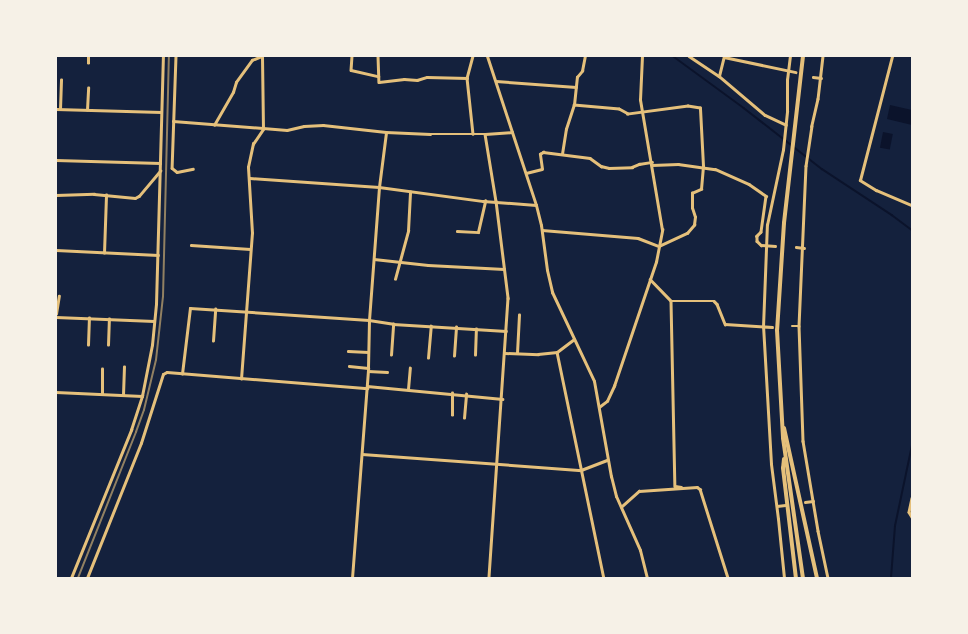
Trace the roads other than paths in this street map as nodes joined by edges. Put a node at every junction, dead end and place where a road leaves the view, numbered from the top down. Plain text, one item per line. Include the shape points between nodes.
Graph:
1 (88, 56) edge
2 (163, 56) edge
3 (176, 56) edge
4 (262, 56) edge
5 (352, 56) edge
6 (378, 56) edge
7 (473, 56) edge
8 (487, 56) edge
9 (585, 56) edge
10 (642, 56) edge
11 (689, 56) edge
12 (724, 56) edge
13 (790, 56) edge
14 (803, 56) edge
15 (823, 56) edge
16 (892, 56) edge
17 (88, 63) dead end
18 (788, 71) junction
19 (795, 72) dead end
20 (378, 76) junction
21 (719, 76) junction
22 (814, 77) dead end
23 (467, 78) junction
24 (821, 78) junction
25 (61, 80) dead end
26 (496, 82) junction
27 (576, 87) junction
28 (88, 88) dead end
29 (574, 105) junction
30 (56, 109) edge
31 (60, 109) junction
32 (87, 110) junction
33 (162, 112) junction
34 (642, 112) junction
35 (174, 121) junction
36 (214, 125) junction
37 (786, 125) junction
38 (263, 129) junction
39 (386, 132) junction
40 (512, 132) junction
41 (473, 134) junction
42 (485, 134) junction
43 (562, 154) junction
44 (56, 160) edge
45 (160, 163) junction
46 (652, 163) junction
47 (703, 166) junction
48 (193, 169) dead end
49 (160, 171) junction
50 (526, 173) junction
51 (250, 178) junction
52 (860, 180) joint
53 (379, 187) junction
54 (410, 192) junction
55 (56, 195) edge
56 (106, 195) junction
57 (486, 201) junction
58 (496, 201) junction
59 (536, 205) junction
60 (912, 205) edge
61 (542, 230) junction
62 (457, 231) dead end
63 (191, 244) dead end
64 (766, 245) junction
65 (659, 246) junction
66 (775, 246) dead end
67 (796, 247) dead end
68 (804, 248) junction
69 (250, 249) junction
70 (56, 250) edge
71 (104, 253) junction
72 (158, 255) junction
73 (374, 259) junction
74 (400, 260) junction
75 (504, 269) junction
76 (650, 278) junction
77 (395, 279) dead end
78 (59, 296) dead end
79 (671, 301) junction
80 (215, 309) junction
81 (246, 311) junction
82 (518, 315) dead end
83 (56, 316) edge
84 (89, 318) junction
85 (109, 319) junction
86 (369, 320) junction
87 (154, 321) junction
88 (393, 324) junction
89 (431, 326) junction
90 (792, 326) dead end
91 (799, 326) junction
92 (456, 327) junction
93 (763, 327) junction
94 (772, 327) dead end
95 (476, 329) junction
96 (506, 331) junction
97 (575, 339) junction
98 (213, 341) dead end
99 (88, 345) dead end
100 (108, 345) dead end
101 (348, 350) dead end
102 (368, 352) junction
103 (556, 352) junction
104 (505, 353) junction
105 (517, 353) junction
106 (391, 355) dead end
107 (475, 355) dead end
108 (454, 356) dead end
109 (428, 358) dead end
110 (349, 366) dead end
111 (124, 367) dead end
112 (410, 368) dead end
113 (102, 369) dead end
114 (368, 369) junction
115 (387, 372) dead end
116 (182, 374) junction
117 (241, 378) junction
118 (367, 387) junction
119 (408, 390) junction
120 (56, 392) edge
121 (452, 393) junction
122 (102, 394) junction
123 (466, 394) junction
124 (123, 395) junction
125 (142, 396) junction
126 (502, 399) junction
127 (599, 407) junction
128 (781, 410) junction
129 (452, 415) dead end
130 (464, 418) dead end
131 (785, 451) junction
132 (362, 454) junction
133 (607, 460) junction
134 (496, 463) junction
135 (581, 470) junction
136 (681, 487) junction
137 (912, 498) edge
138 (813, 501) junction
139 (805, 502) dead end
140 (786, 505) dead end
141 (776, 506) junction
142 (621, 507) junction
143 (912, 517) edge
144 (71, 578) edge
145 (87, 578) edge
146 (352, 578) edge
147 (489, 578) edge
148 (604, 578) edge
149 (647, 578) edge
150 (728, 578) edge
151 (784, 578) edge
152 (796, 578) edge
153 (803, 578) edge
154 (817, 578) edge
155 (828, 578) edge

1 - 17 street
2 - 33 street
3 - 35 street
4 - 36 street via 252,60 236,82
4 - 38 street
5 - 20 street via 351,70
6 - 20 street
7 - 23 street
8 - 26 street
9 - 27 street
10 - 34 street
11 - 21 street
12 - 18 street
12 - 21 street
13 - 18 street
14 - 128 highway via 784,222 777,330
15 - 24 street
16 - 52 street
18 - 19 street
18 - 37 street
20 - 23 street via 379,82 428,77
21 - 37 street via 765,115
22 - 24 street
23 - 41 street
24 - 68 street via 806,166
25 - 31 street
26 - 27 street
26 - 40 street
27 - 29 street
28 - 32 street
29 - 34 street via 618,109 628,114
29 - 43 street via 566,129
30 - 31 street
31 - 32 street
32 - 33 street
33 - 45 street
34 - 46 street
34 - 47 street via 688,106 700,108
35 - 36 street
35 - 48 street via 172,168 177,172
36 - 38 street
37 - 64 street via 767,225
38 - 39 street via 287,130 323,125
38 - 51 street via 250,153
39 - 41 street
39 - 53 street
40 - 42 street
40 - 50 street
41 - 42 street
42 - 58 street
43 - 46 street via 590,158 609,168
43 - 50 street via 543,152 540,154 542,169
44 - 45 street
45 - 49 street
46 - 47 street via 700,168
46 - 65 street via 662,230
47 - 64 street via 749,184 766,196 761,232 757,239
47 - 65 street via 701,189 692,193 694,226 687,233
49 - 56 street via 135,198
49 - 72 street
50 - 59 street
51 - 53 street
51 - 69 street
52 - 60 street via 876,190
53 - 54 street
53 - 73 street
54 - 57 street
54 - 74 street via 408,231
55 - 56 street
56 - 71 street
57 - 58 street
57 - 62 street via 478,232
58 - 59 street
58 - 75 street
59 - 61 street
61 - 65 street via 638,238
61 - 97 street via 552,292
63 - 69 street
64 - 66 street
64 - 93 street
65 - 76 street
67 - 68 street
68 - 91 street
69 - 81 street
70 - 71 street
71 - 72 street
72 - 87 street
73 - 74 street
73 - 86 street
74 - 75 street via 428,265
74 - 77 street
75 - 96 street via 508,298
76 - 79 street
76 - 127 street via 614,386 607,401
78 - 83 street
79 - 93 street via 714,301 724,324
79 - 136 street via 675,486
80 - 81 street
80 - 98 street
80 - 116 street via 190,308
81 - 86 street
81 - 117 street
82 - 105 street
83 - 84 street
84 - 85 street
84 - 99 street
85 - 87 street
85 - 100 street
86 - 88 street
86 - 102 street
87 - 125 street
88 - 89 street
88 - 106 street
89 - 92 street
89 - 109 street
90 - 91 street
91 - 138 street via 802,441
92 - 95 street
92 - 108 street
93 - 94 street
93 - 141 street
95 - 96 street
95 - 107 street
96 - 104 street
97 - 103 street
97 - 127 street via 594,381
101 - 102 street
102 - 114 street
103 - 105 street
103 - 135 street
104 - 105 street
104 - 126 street
110 - 114 street
111 - 124 street
112 - 119 street
113 - 122 street
114 - 115 street
114 - 118 street
116 - 117 street
116 - 145 street via 163,374 141,443
117 - 118 street
118 - 119 street
118 - 132 street
119 - 121 street
120 - 122 street
121 - 123 street
121 - 129 street
122 - 124 street
123 - 126 street
123 - 130 street
124 - 125 street
125 - 144 street via 131,430
126 - 134 street
127 - 133 street
128 - 131 highway
128 - 154 highway
131 - 152 highway via 783,468
131 - 153 highway
132 - 134 street
132 - 146 street
133 - 135 street
133 - 142 street
134 - 135 street
134 - 147 street
135 - 148 street
136 - 142 street via 639,491
136 - 150 street via 700,489
137 - 143 street via 909,512
138 - 139 street
138 - 155 street
140 - 141 street
141 - 151 street
142 - 149 street via 640,550

